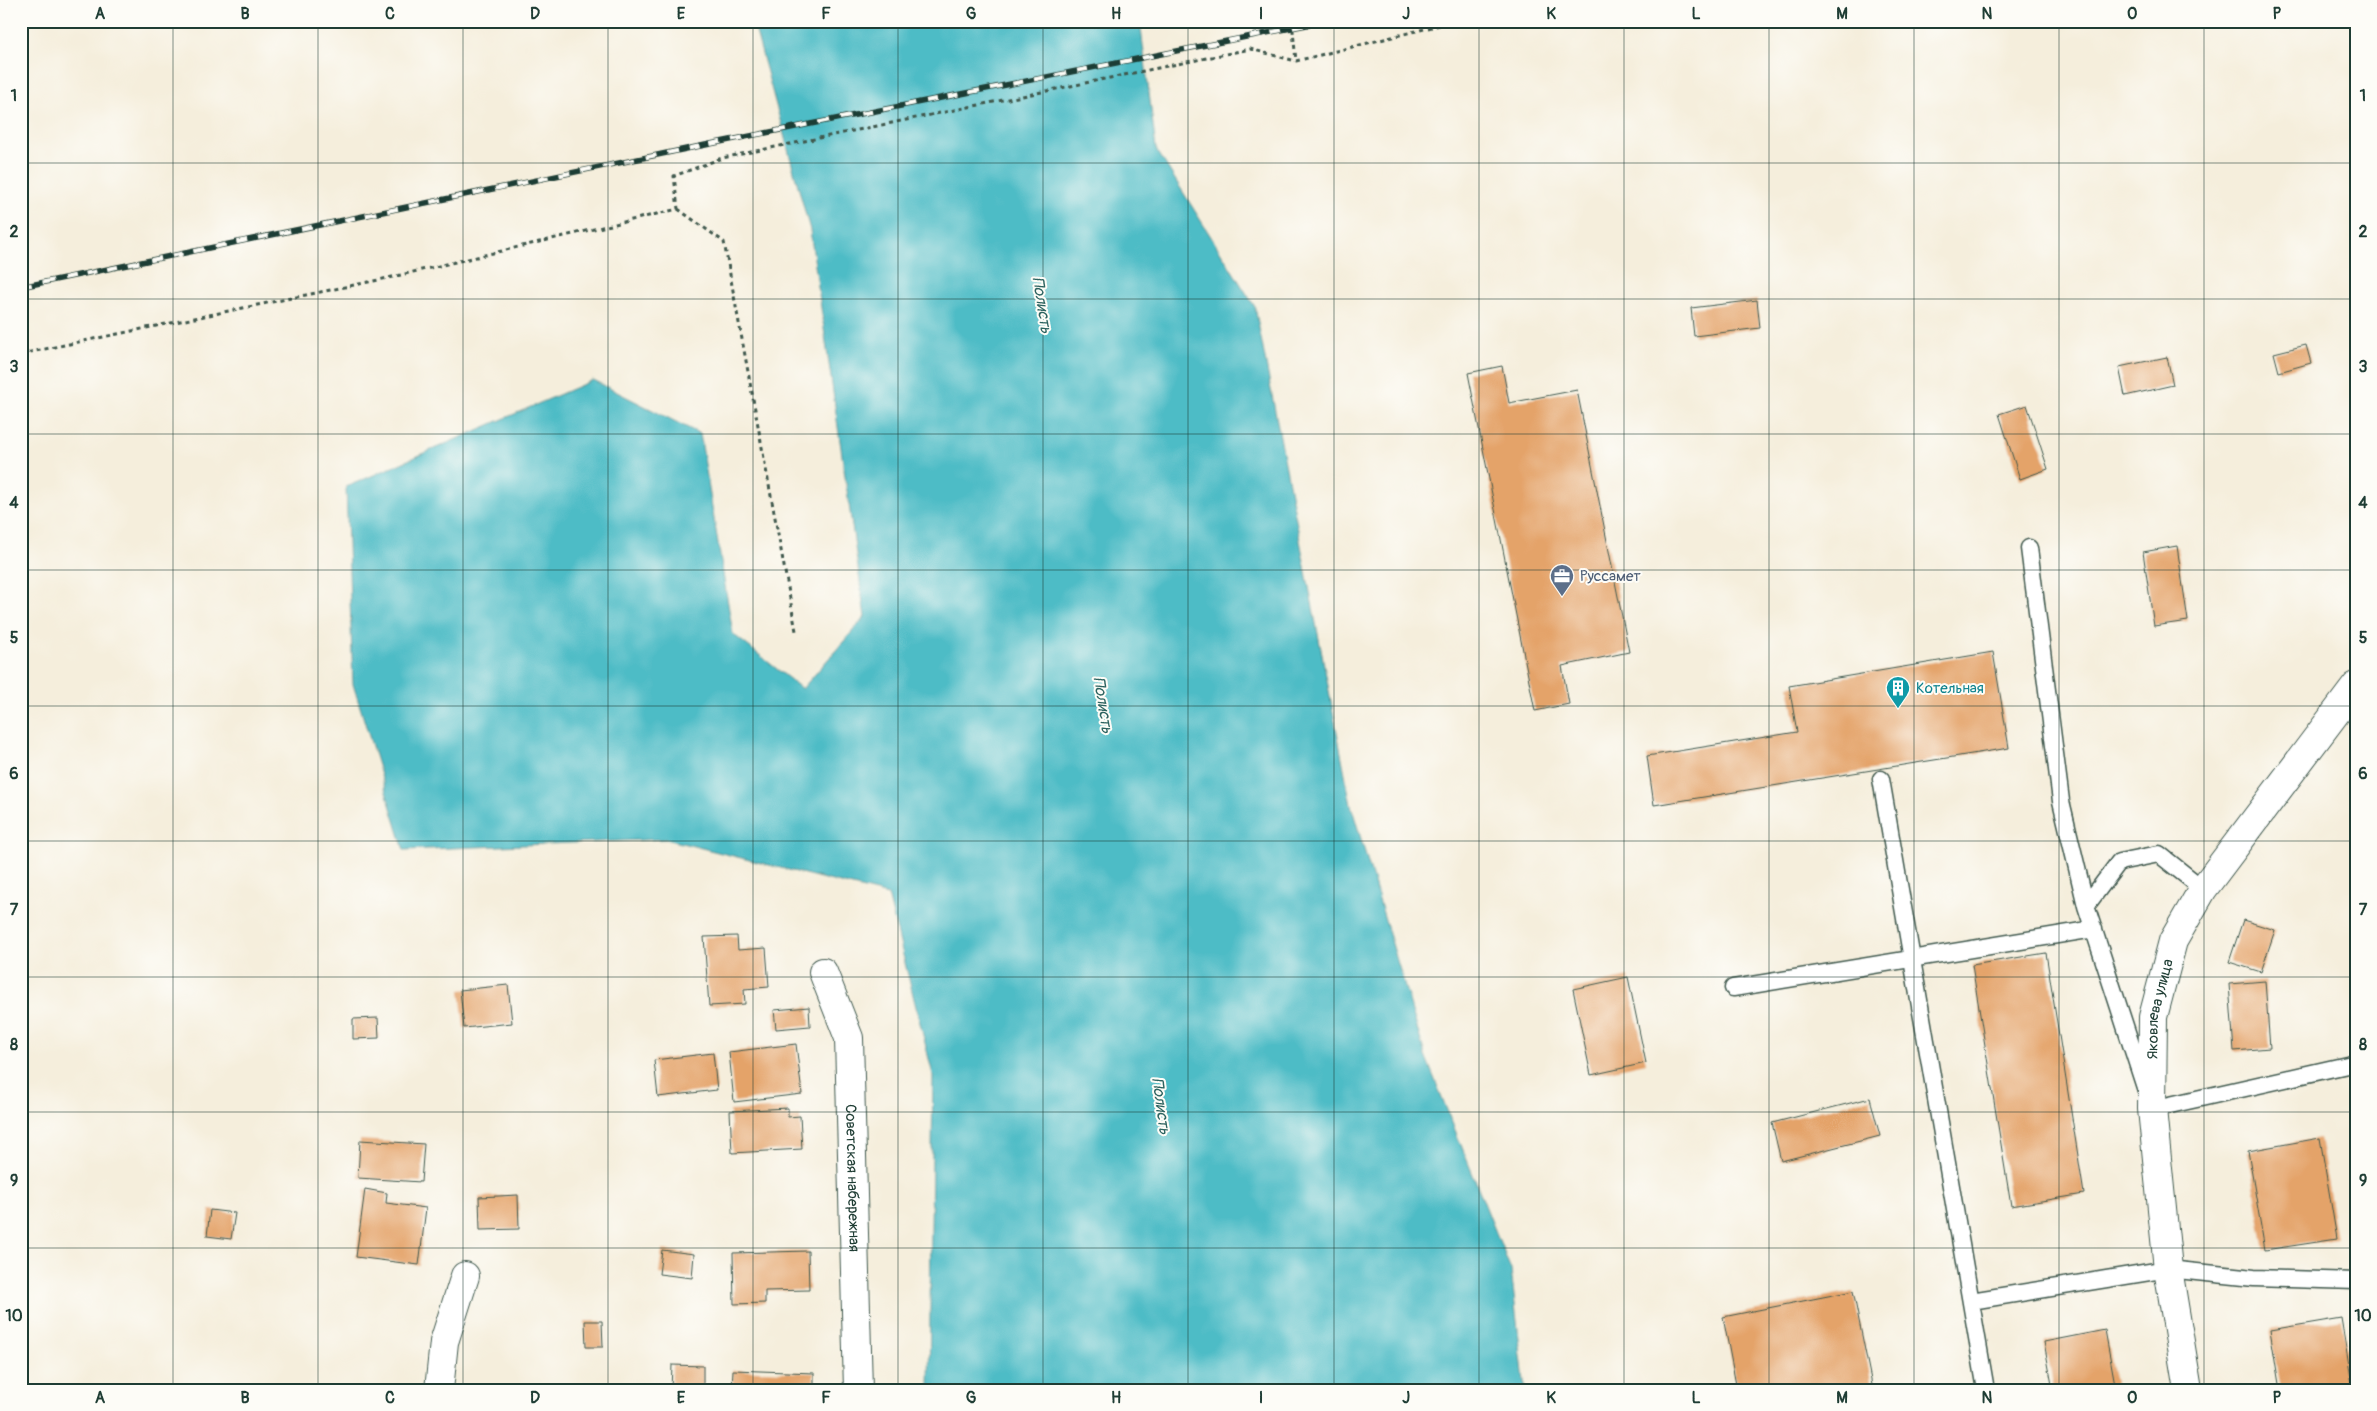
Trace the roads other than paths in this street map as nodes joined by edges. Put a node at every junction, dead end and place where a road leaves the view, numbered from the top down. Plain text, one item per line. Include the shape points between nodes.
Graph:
1 (2029, 548) dead end
2 (2356, 686) edge
3 (1881, 779) dead end
4 (2203, 889) junction
5 (2086, 906) junction
6 (2094, 929) junction
7 (1912, 959) junction
8 (823, 972) dead end
9 (1733, 988) dead end
10 (2356, 1063) edge
11 (2152, 1109) junction
12 (2168, 1269) junction
13 (465, 1276) dead end
14 (2356, 1281) edge
15 (1971, 1301) junction
16 (439, 1390) edge
17 (858, 1390) edge
18 (1986, 1390) edge
19 (2188, 1390) edge

1 - 5 lane via 2061,801
2 - 4 street, Яковлева улица
3 - 7 lane
4 - 5 lane via 2158,854 2119,862
4 - 11 street, Яковлева улица via 2173,941 2153,1017
5 - 6 lane
6 - 7 lane
6 - 11 lane
7 - 9 lane
7 - 15 lane
8 - 17 street, Советская набережная via 849,1038
10 - 11 lane
11 - 12 street, Яковлева улица
12 - 14 lane via 2254,1278
12 - 15 lane
12 - 19 street, Яковлева улица
13 - 16 street via 444,1342
15 - 18 lane

